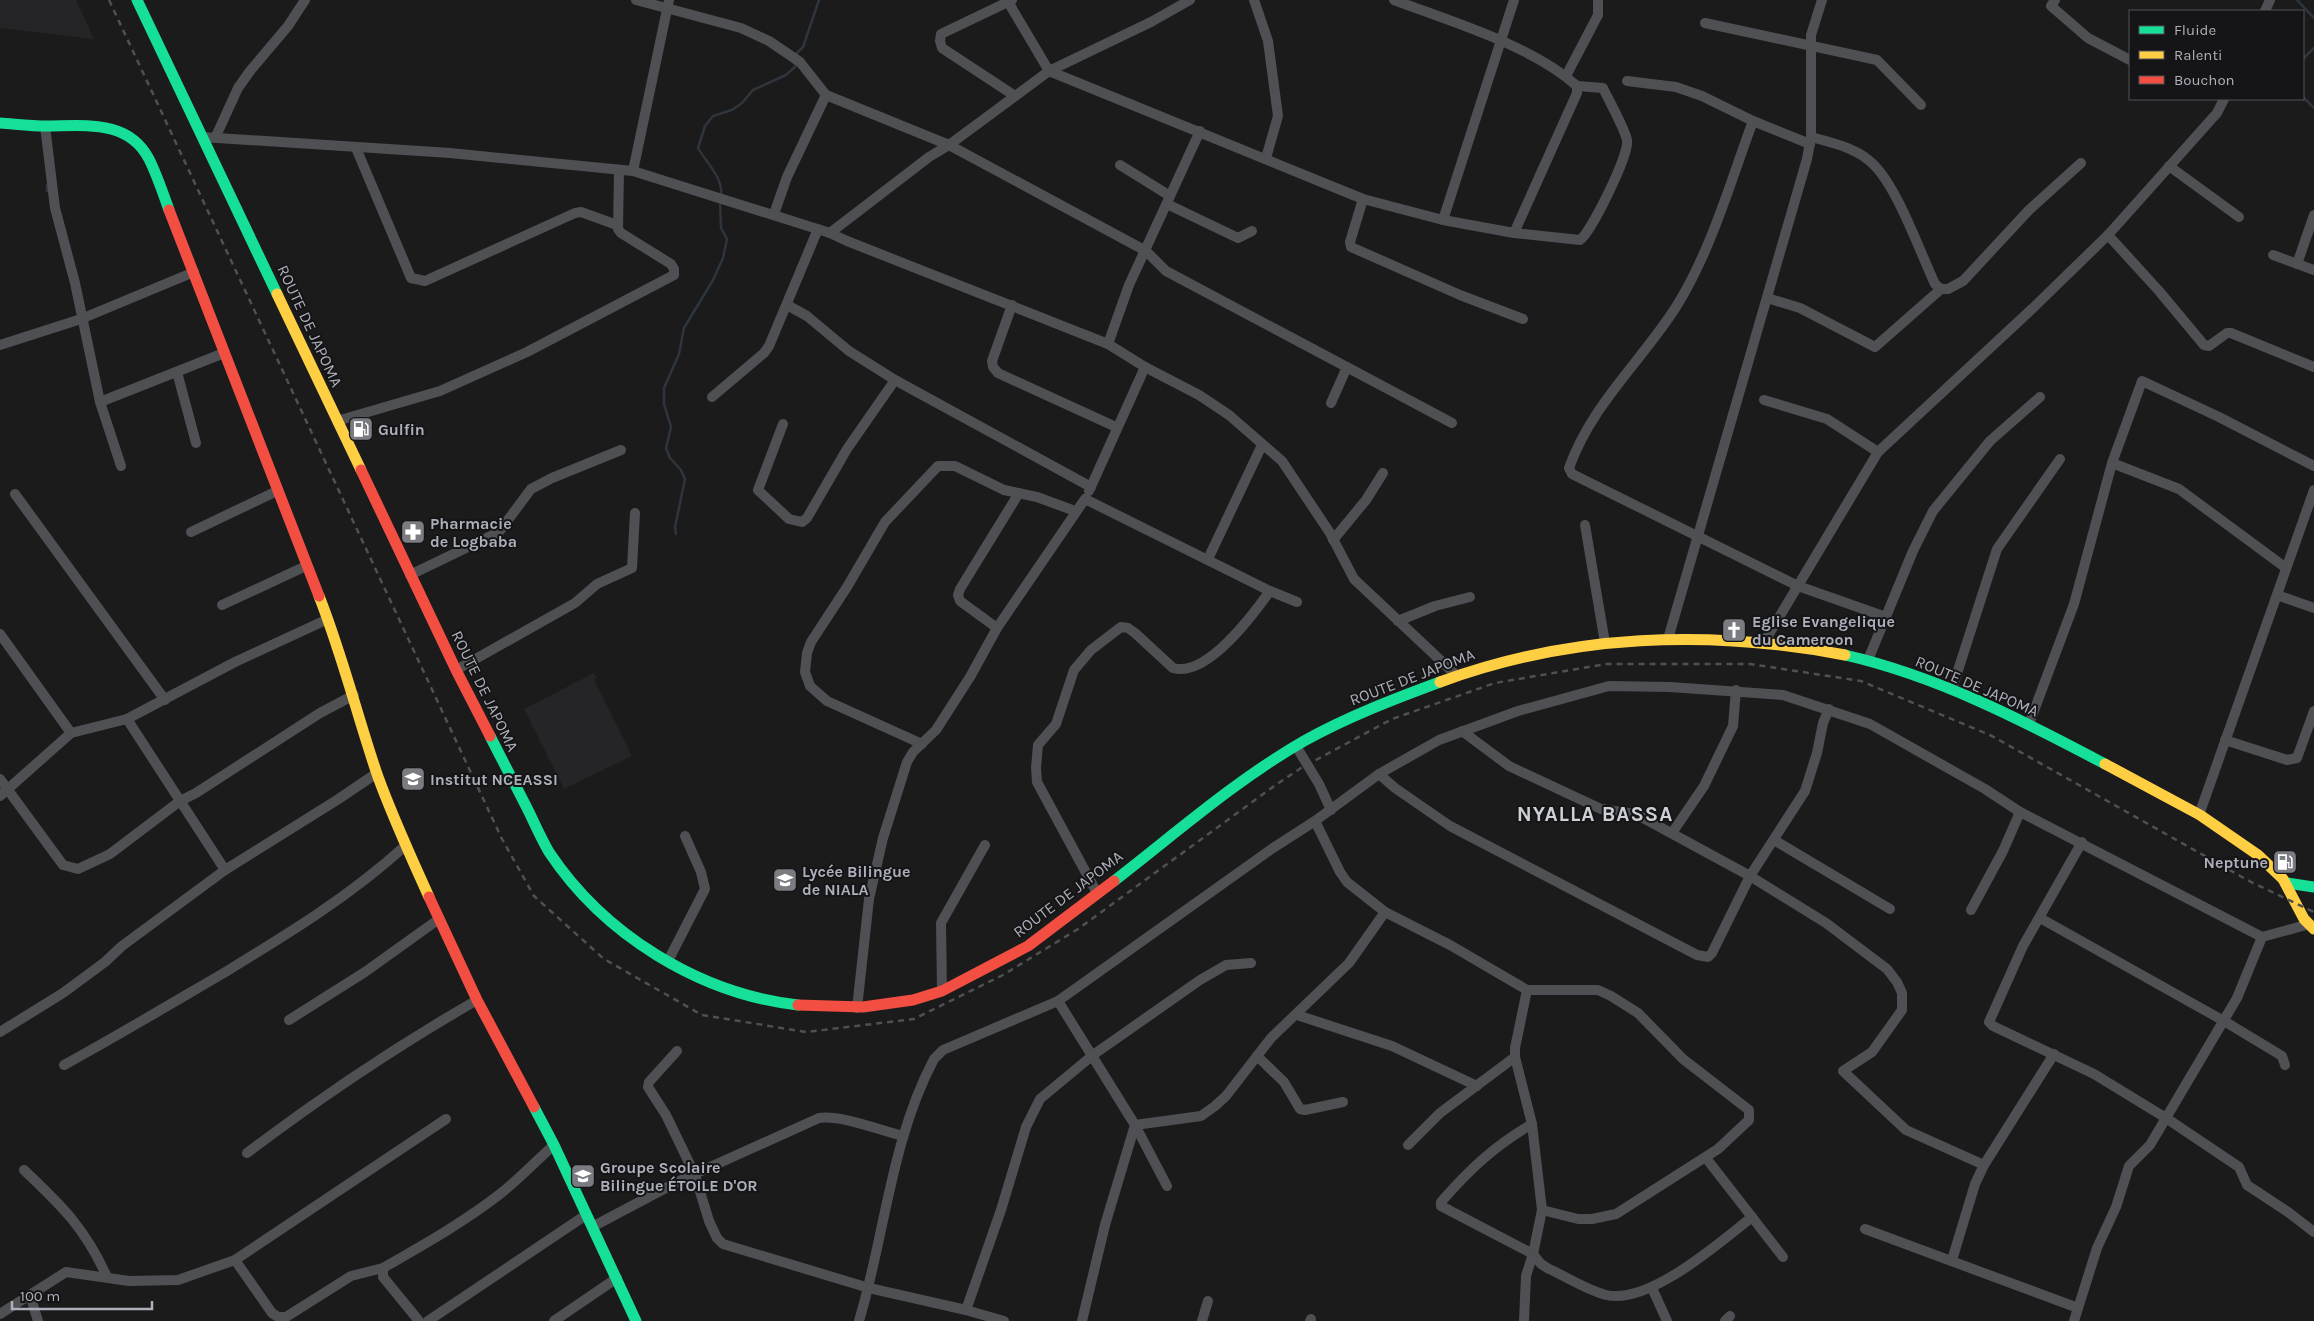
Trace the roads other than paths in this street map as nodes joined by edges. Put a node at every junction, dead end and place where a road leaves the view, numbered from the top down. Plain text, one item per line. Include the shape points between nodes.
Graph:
1 (137, 0) edge
2 (305, 0) edge
3 (636, 0) edge
4 (1190, 0) edge
5 (1254, 0) edge
6 (1394, 0) edge
7 (1514, 0) edge
8 (1598, 0) edge
9 (1822, 0) edge
10 (2055, 0) edge
11 (1009, 1) edge
12 (668, 4) edge
13 (1705, 23) dead end
14 (1501, 40) junction
15 (1810, 46) junction
16 (2129, 59) edge
17 (1049, 71) junction
18 (1566, 76) junction
19 (1627, 81) dead end
20 (1577, 86) junction
21 (826, 95) junction
22 (1015, 96) junction
23 (2223, 102) edge
24 (1921, 105) dead end
25 (1753, 121) junction
26 (0, 123) edge
27 (45, 126) junction
28 (1200, 131) junction
29 (216, 136) junction
30 (202, 137) junction
31 (1811, 140) junction
32 (949, 145) junction
33 (356, 148) junction
34 (1266, 158) junction
35 (2081, 162) dead end
36 (1120, 165) dead end
37 (2170, 166) junction
38 (619, 170) junction
39 (633, 171) junction
40 (1363, 199) junction
41 (1168, 200) junction
42 (774, 214) junction
43 (2314, 215) edge
44 (2239, 217) dead end
45 (1443, 220) junction
46 (617, 225) junction
47 (818, 229) junction
48 (1252, 230) dead end
49 (830, 233) junction
50 (1514, 233) junction
51 (2108, 235) junction
52 (1146, 251) junction
53 (2273, 255) dead end
54 (2297, 264) junction
55 (2314, 270) edge
56 (194, 272) junction
57 (1941, 289) junction
58 (1767, 298) junction
59 (787, 305) junction
60 (1012, 305) junction
61 (82, 319) junction
62 (1523, 319) dead end
63 (1108, 344) junction
64 (0, 345) edge
65 (224, 353) junction
66 (1145, 367) junction
67 (1346, 367) junction
68 (2314, 367) edge
69 (177, 372) junction
70 (895, 380) junction
71 (712, 397) dead end
72 (2040, 397) dead end
73 (1764, 400) dead end
74 (100, 402) junction
75 (1331, 403) dead end
76 (338, 421) junction
77 (783, 424) dead end
78 (1452, 424) dead end
79 (1116, 427) junction
80 (196, 443) dead end
81 (1262, 445) junction
82 (621, 450) dead end
83 (1878, 452) junction
84 (2060, 459) dead end
85 (2112, 463) junction
86 (121, 466) dead end
87 (2314, 466) edge
88 (1383, 473) dead end
89 (1091, 487) junction
90 (2314, 490) edge
91 (277, 491) junction
92 (1019, 492) junction
93 (15, 494) dead end
94 (1085, 499) junction
95 (1076, 511) junction
96 (635, 513) dead end
97 (1585, 525) dead end
98 (190, 532) dead end
99 (1698, 536) junction
100 (1334, 540) junction
101 (1208, 559) junction
102 (306, 566) junction
103 (2286, 568) junction
104 (410, 575) junction
105 (1798, 586) junction
106 (1270, 592) junction
107 (2277, 595) junction
108 (1470, 597) dead end
109 (1298, 602) dead end
110 (222, 605) dead end
111 (2314, 608) edge
112 (1886, 617) junction
113 (328, 620) junction
114 (1398, 621) junction
115 (998, 628) junction
116 (0, 634) edge
117 (1668, 639) junction
118 (1606, 642) junction
119 (1763, 644) junction
120 (1868, 660) junction
121 (456, 670) junction
122 (1455, 674) junction
123 (1952, 689) junction
124 (1736, 690) junction
125 (354, 695) junction
126 (165, 700) junction
127 (1829, 709) junction
128 (2314, 711) edge
129 (127, 719) junction
130 (2029, 724) junction
131 (1462, 731) junction
132 (71, 733) junction
133 (2225, 740) junction
134 (922, 744) junction
135 (1296, 746) junction
136 (376, 772) junction
137 (1379, 774) junction
138 (0, 779) edge
139 (4, 793) edge
140 (180, 801) junction
141 (1331, 810) junction
142 (2020, 812) junction
143 (2199, 815) junction
144 (1315, 821) junction
145 (1672, 833) junction
146 (685, 836) dead end
147 (1774, 840) junction
148 (2082, 842) junction
149 (984, 844) dead end
150 (405, 846) junction
151 (225, 870) junction
152 (1750, 876) junction
153 (2287, 883) junction
154 (2313, 884) edge
155 (1097, 893) junction
156 (1890, 909) dead end
157 (1971, 910) dead end
158 (1385, 912) junction
159 (2040, 918) junction
160 (439, 919) junction
161 (2310, 927) edge
162 (2262, 937) junction
163 (668, 961) junction
164 (1251, 963) dead end
165 (1527, 990) junction
166 (942, 991) junction
167 (477, 1000) junction
168 (1058, 1001) junction
169 (857, 1008) junction
170 (1297, 1015) junction
171 (289, 1020) dead end
172 (2224, 1021) junction
173 (0, 1032) edge
174 (677, 1051) dead end
175 (2054, 1054) junction
176 (1093, 1055) junction
177 (1257, 1056) junction
178 (1515, 1057) junction
179 (64, 1065) dead end
180 (2285, 1065) dead end
181 (1477, 1086) junction
182 (1343, 1102) dead end
183 (2166, 1118) junction
184 (446, 1119) dead end
185 (1532, 1124) junction
186 (1135, 1125) junction
187 (902, 1136) junction
188 (554, 1145) junction
189 (1408, 1145) dead end
190 (247, 1154) dead end
191 (1706, 1158) junction
192 (1984, 1165) junction
193 (24, 1170) dead end
194 (695, 1175) junction
195 (1166, 1186) dead end
196 (1542, 1210) junction
197 (586, 1215) junction
198 (1752, 1217) junction
199 (592, 1227) junction
200 (1865, 1229) dead end
201 (2314, 1232) edge
202 (1533, 1254) junction
203 (1783, 1257) dead end
204 (235, 1260) junction
205 (1952, 1260) junction
206 (383, 1268) junction
207 (107, 1277) junction
208 (617, 1278) junction
209 (869, 1288) junction
210 (1652, 1288) junction
211 (30, 1295) junction
212 (1208, 1301) dead end
213 (2078, 1308) junction
214 (966, 1310) junction
215 (0, 1314) edge
216 (976, 1317) edge
217 (276, 1319) edge
218 (38, 1321) edge
219 (418, 1321) edge
220 (428, 1321) edge
221 (554, 1321) edge
222 (636, 1321) edge
223 (859, 1321) edge
224 (1004, 1321) edge
225 (1082, 1321) edge
226 (1202, 1321) edge
227 (1524, 1321) edge
228 (1667, 1321) edge
229 (2074, 1321) edge

1 - 30 main road, ROUTE DE JAPOMA
2 - 29 street via 238,88
3 - 12 street
4 - 17 street
5 - 34 street via 1268,41 1278,116
6 - 14 street
7 - 14 street
8 - 18 street via 1598,15
9 - 15 street
10 - 16 street via 2051,6 2088,38
11 - 17 street
11 - 22 street via 941,34 940,41 942,48
12 - 21 street via 741,28 769,41 800,62
12 - 39 street
13 - 15 street
14 - 18 street
14 - 45 street
15 - 24 street via 1877,60
15 - 31 street
17 - 22 street
17 - 28 street
18 - 20 street
19 - 25 street via 1676,87
20 - 50 street
20 - 50 street via 1603,88 1627,141 1624,160 1580,240
21 - 32 street
21 - 42 street via 787,177
22 - 32 street
23 - 37 street
25 - 31 street
25 - 99 street via 1700,264 1676,307 1617,383 1580,438 1569,468 1572,474
26 - 27 main road
27 - 56 main road via 74,124 115,130 141,145
27 - 61 street via 55,208
28 - 34 street
28 - 41 street
29 - 30 street
29 - 33 street
30 - 76 main road, ROUTE DE JAPOMA
31 - 57 street via 1849,148 1873,164 1889,185 1934,284
31 - 58 street
32 - 49 street
32 - 52 street
33 - 38 street via 450,153
33 - 46 street via 411,278 418,281 425,281 575,213 581,212
34 - 40 street
35 - 57 street via 2028,210 1963,281 1948,290
36 - 41 street
37 - 44 street
37 - 51 street
38 - 39 street
38 - 46 street
39 - 42 street
40 - 45 street
40 - 62 street via 1350,246
41 - 48 street via 1238,238
41 - 52 street
42 - 47 street
43 - 54 street
45 - 50 street
46 - 76 street via 621,233 671,264 674,275 527,352 440,391
47 - 49 street
47 - 59 street
49 - 60 street
51 - 68 street via 2204,345 2209,346 2231,333
51 - 83 street
52 - 63 street
52 - 67 street via 1166,271
53 - 54 street
54 - 55 street
56 - 61 street
56 - 65 main road
57 - 58 street via 1875,346 1800,308
58 - 99 street
59 - 70 street
59 - 71 street via 764,353
60 - 63 street
60 - 79 street via 992,361 998,373
61 - 64 street
61 - 74 street
63 - 66 street
65 - 69 street
65 - 91 main road
66 - 79 street
66 - 81 street via 1214,405
67 - 75 street
67 - 78 street
69 - 74 street
69 - 80 street
70 - 77 street via 802,522 789,519 758,490
70 - 89 street
72 - 112 street via 1990,441 1933,511
73 - 83 street via 1828,419
74 - 86 street
76 - 104 main road, ROUTE DE JAPOMA
79 - 89 street
81 - 100 street via 1282,461
81 - 101 street
82 - 104 street via 531,489 499,532
83 - 105 street
84 - 123 street via 1997,549
85 - 87 street via 2142,382
85 - 103 street via 2180,489
85 - 130 street via 2074,604
88 - 100 street
89 - 94 street
90 - 103 street
91 - 98 street
91 - 102 main road
92 - 95 street
92 - 115 street via 958,595 960,601
92 - 134 street via 998,487 955,466 938,466 885,522 809,648 805,672 808,683 827,700
93 - 126 street
94 - 95 street
94 - 101 street
95 - 115 street
96 - 121 street via 632,568 597,584 575,603
97 - 118 street
99 - 105 street
99 - 117 street
100 - 114 street via 1354,579
101 - 106 street
102 - 110 street
102 - 113 main road
103 - 107 street
104 - 121 main road, ROUTE DE JAPOMA
105 - 112 street
105 - 119 street
106 - 109 street
106 - 155 street via 1227,642 1192,667 1173,668 1128,628 1121,628 1091,650 1074,670 1056,724 1038,744 1036,768 1038,782
107 - 111 street
107 - 133 street
108 - 114 street via 1435,606
112 - 120 street
113 - 125 main road
113 - 126 street via 235,662
114 - 122 street
115 - 134 street via 944,718
116 - 132 street
117 - 118 main road, ROUTE DE JAPOMA
117 - 119 main road, ROUTE DE JAPOMA
118 - 122 main road, ROUTE DE JAPOMA via 1510,658
119 - 120 main road, ROUTE DE JAPOMA
120 - 123 main road, ROUTE DE JAPOMA
121 - 163 main road, ROUTE DE JAPOMA via 527,812 567,876 634,938
122 - 135 main road, ROUTE DE JAPOMA via 1338,723
123 - 130 main road, ROUTE DE JAPOMA
124 - 127 street via 1779,694
124 - 131 street via 1670,686 1603,687
124 - 145 street via 1733,726 1704,786
125 - 136 main road
125 - 140 street
126 - 129 street
127 - 142 street via 1870,724
127 - 147 street via 1804,791
128 - 133 street via 2297,758 2293,760
129 - 132 street
129 - 140 street
130 - 143 main road, ROUTE DE JAPOMA
131 - 137 street via 1416,752
131 - 145 street via 1509,766 1601,809 1636,814
132 - 139 street
133 - 143 street
134 - 169 street via 907,762 883,838 869,899
135 - 141 street
135 - 155 main road, ROUTE DE JAPOMA via 1249,777
136 - 150 main road
136 - 151 street
137 - 141 street
137 - 152 street via 1450,826 1703,957 1712,953
138 - 139 street
139 - 140 street via 63,865 78,869 110,854
140 - 151 street
141 - 144 street
142 - 148 street
142 - 157 street
143 - 153 main road, ROUTE DE JAPOMA via 2230,834
144 - 158 street via 1347,882
144 - 168 street
145 - 152 street
146 - 163 street via 705,889
147 - 152 street
147 - 156 street
148 - 159 street
148 - 162 street
149 - 166 street via 941,923
150 - 160 main road
150 - 179 street via 379,870 310,921 141,1024
151 - 173 street via 63,993
152 - 192 street via 1788,897 1845,936 1887,969 1897,982 1902,1010 1872,1052 1843,1071 1906,1130
153 - 154 main road
153 - 161 main road
155 - 166 main road, ROUTE DE JAPOMA via 1038,940
158 - 165 street via 1450,944
158 - 170 street via 1349,963
159 - 172 street
159 - 175 street via 2023,946 1989,1019 1993,1026
160 - 167 main road
160 - 171 street via 365,972
161 - 162 street
162 - 172 street via 2244,985
163 - 169 main road, ROUTE DE JAPOMA via 719,987 766,1001 808,1007
164 - 176 street via 1233,963 1215,970
165 - 178 street
165 - 191 street via 1598,990 1611,996 1638,1013 1683,1059 1749,1110 1749,1120
166 - 169 main road, ROUTE DE JAPOMA via 890,1004
167 - 188 main road
167 - 190 street via 316,1101
168 - 176 street
168 - 187 street via 943,1050 928,1070
170 - 177 street via 1271,1038
170 - 181 street via 1392,1046
172 - 180 street via 2282,1056
172 - 183 street
174 - 194 street via 648,1086
175 - 183 street
175 - 192 street
176 - 186 street
176 - 214 street via 1040,1099 1030,1117
177 - 182 street via 1284,1082 1300,1109
177 - 186 street via 1226,1096 1201,1116
178 - 181 street
178 - 185 street
181 - 189 street via 1434,1118
183 - 201 street via 2239,1167 2247,1185
183 - 213 street via 2150,1145 2129,1166
184 - 204 street
185 - 196 street
185 - 202 street via 1500,1143 1472,1167 1441,1206
186 - 195 street
186 - 225 street via 1107,1216
187 - 194 street via 819,1118
187 - 209 street
188 - 197 main road
188 - 206 street via 501,1193
191 - 196 street via 1616,1214 1578,1218
191 - 198 street
192 - 205 street
193 - 207 street via 75,1221 95,1249
194 - 199 street
194 - 209 street via 709,1221 723,1244
196 - 202 street
197 - 199 main road
197 - 220 street
198 - 203 street
198 - 210 street via 1701,1257
199 - 208 main road
200 - 205 street
202 - 210 street via 1549,1269 1605,1294 1617,1296
202 - 227 street via 1524,1289
204 - 207 street via 178,1280 128,1281
204 - 217 street
205 - 213 street
206 - 217 street via 350,1276 286,1318
206 - 219 street via 383,1277
207 - 211 street via 66,1272
208 - 221 street
208 - 222 main road
209 - 214 street
209 - 223 street
210 - 228 street
211 - 215 street
211 - 218 street
212 - 226 street
213 - 229 street
214 - 216 street
216 - 224 street

